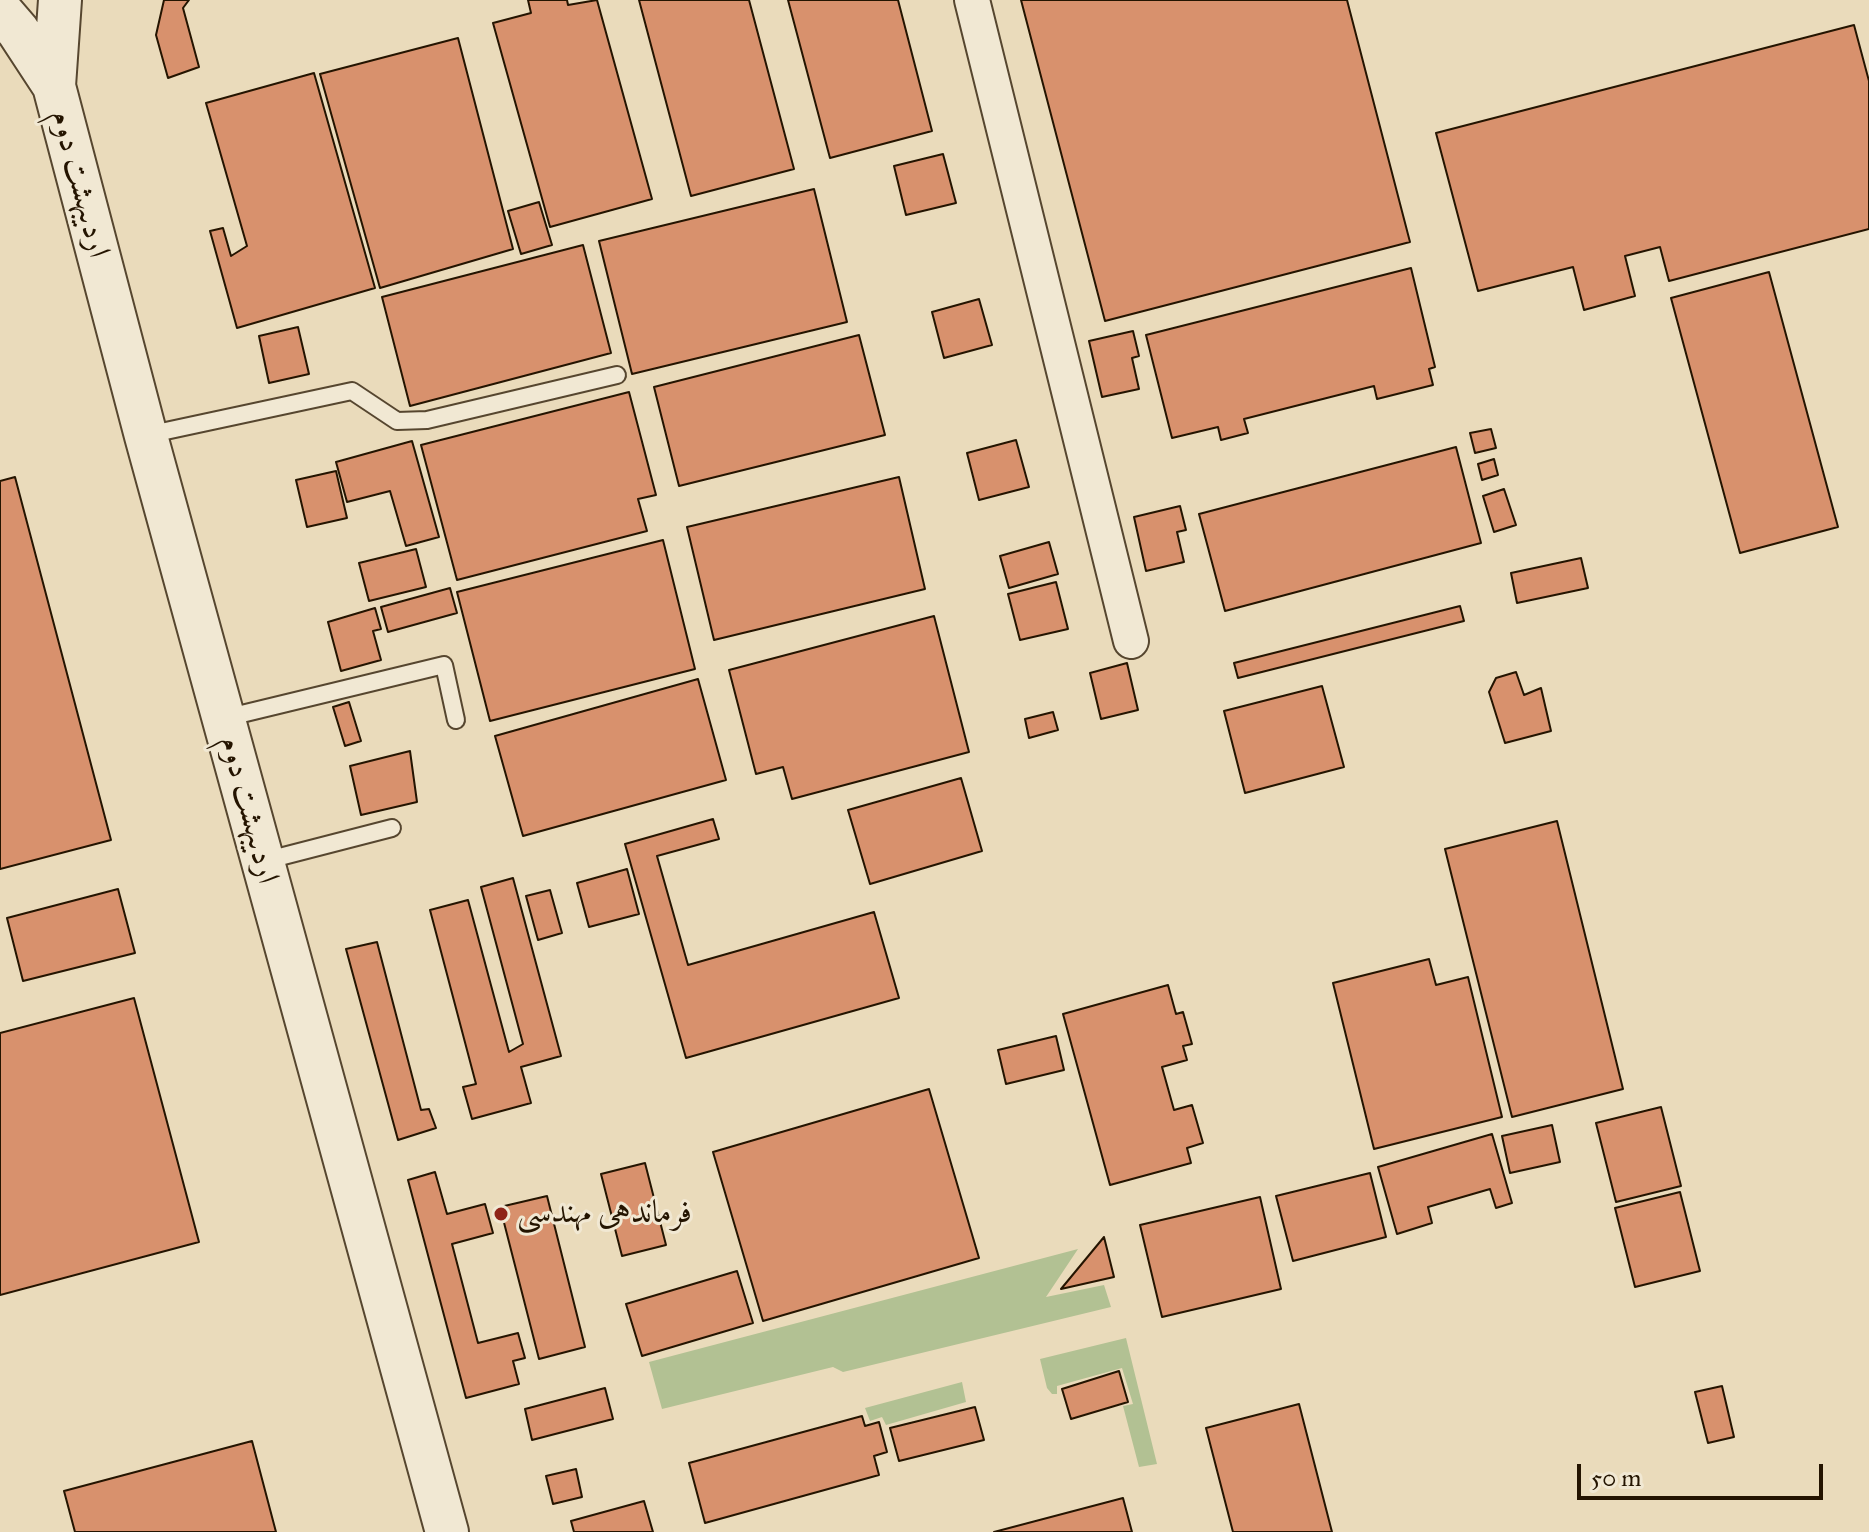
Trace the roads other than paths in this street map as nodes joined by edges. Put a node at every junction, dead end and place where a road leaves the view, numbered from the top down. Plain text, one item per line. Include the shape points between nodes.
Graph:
1 (60, 0) edge
2 (972, 0) edge
3 (0, 10) edge
4 (54, 86) junction
5 (617, 375) dead end
6 (146, 436) junction
7 (1131, 641) dead end
8 (223, 718) junction
9 (456, 720) dead end
10 (392, 828) dead end
11 (263, 862) junction
12 (447, 1532) edge

1 - 4 street, اردیبهشت دوم
2 - 7 street
3 - 4 street, اردیبهشت دوم
4 - 6 street, اردیبهشت دوم
5 - 6 lane via 427,420 397,421 352,391
6 - 8 street, اردیبهشت دوم
8 - 9 lane via 444,665
8 - 11 street, اردیبهشت دوم
10 - 11 lane
11 - 12 street, اردیبهشت دوم

